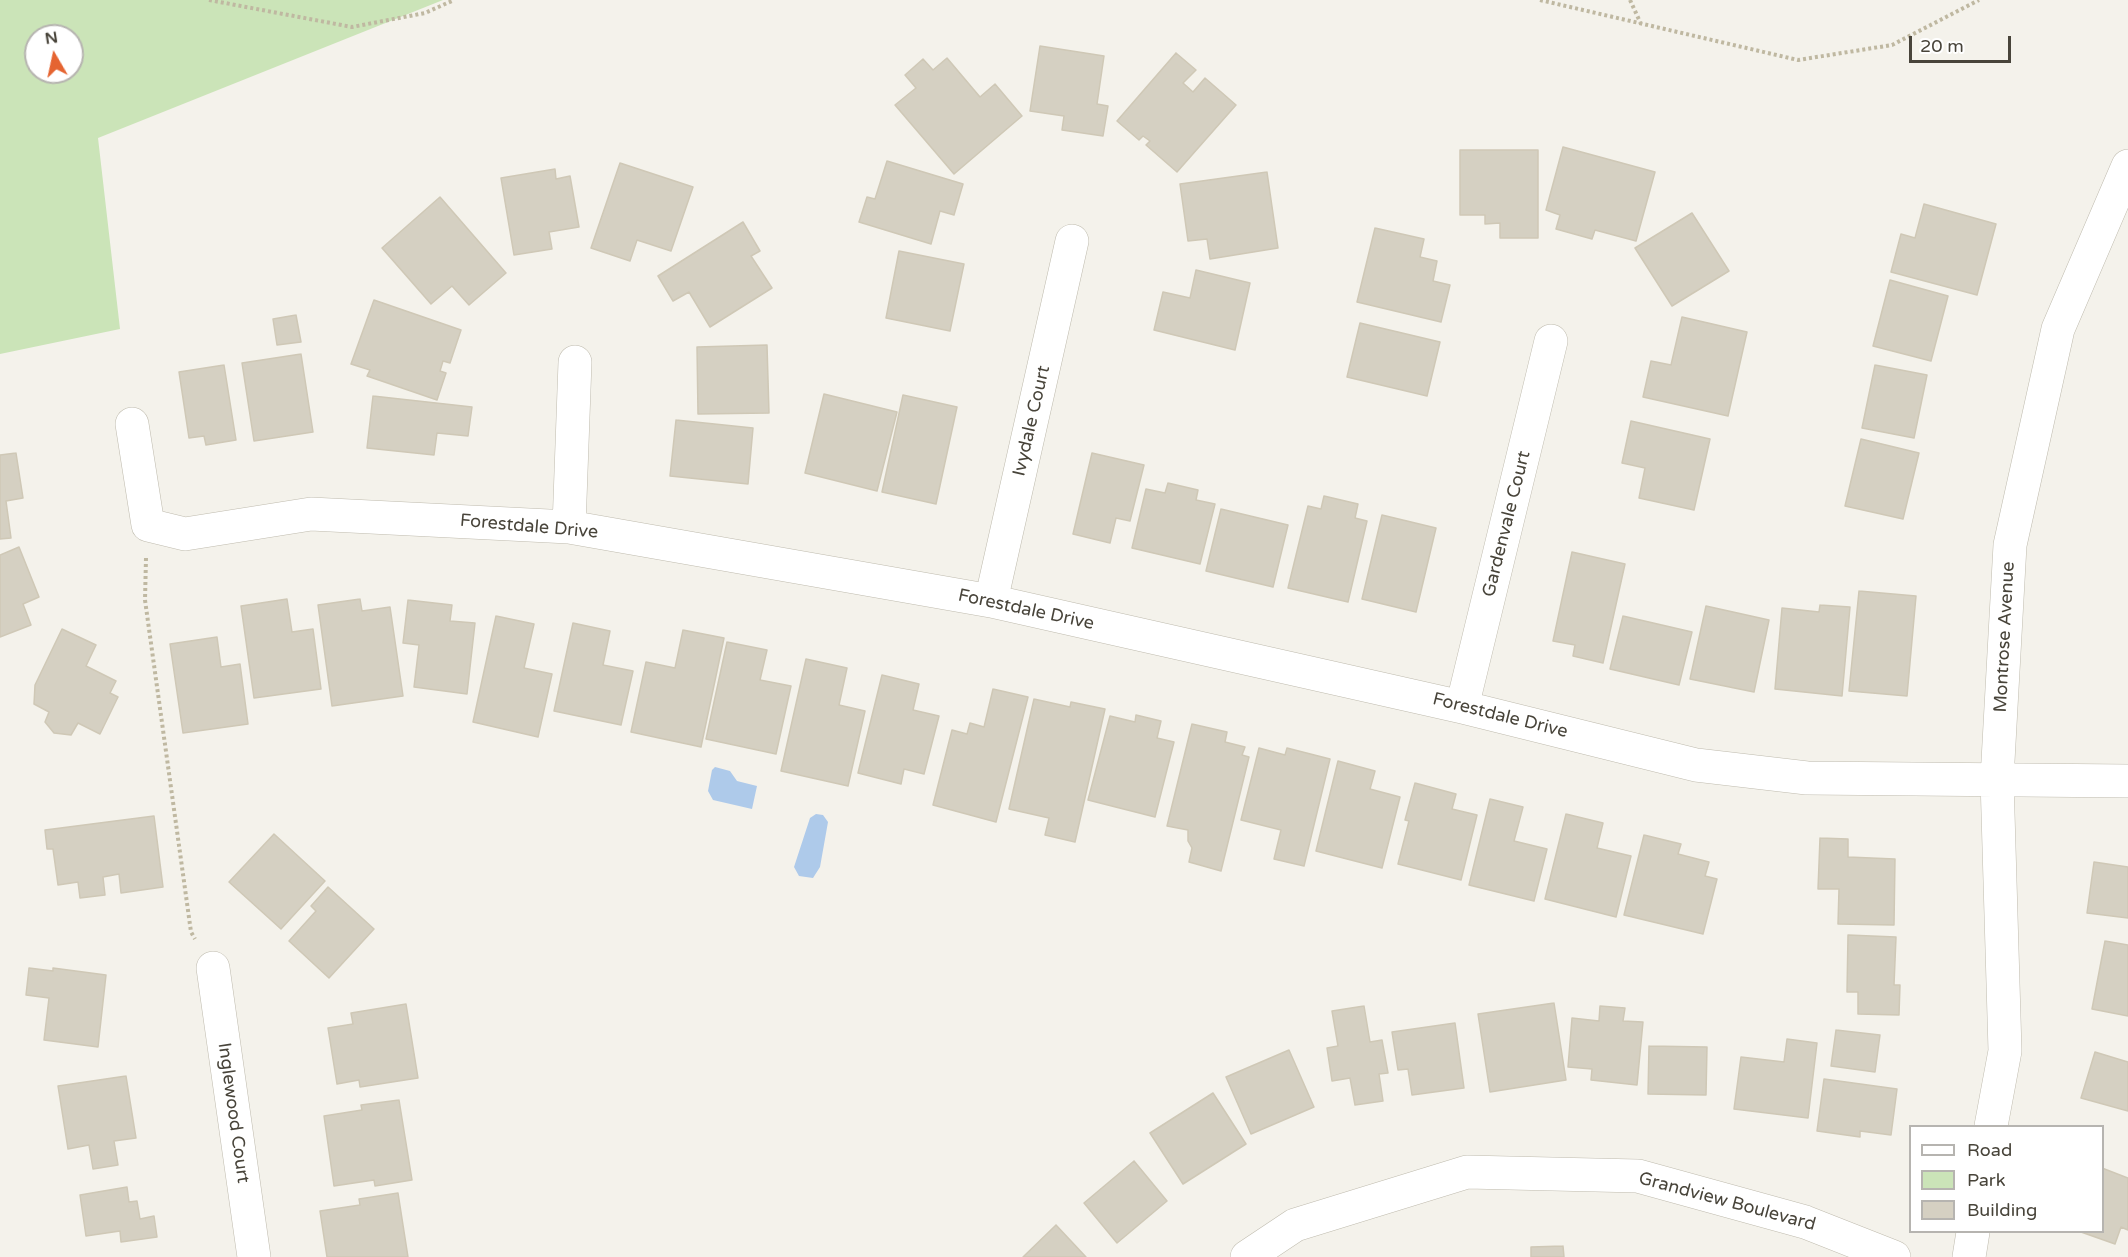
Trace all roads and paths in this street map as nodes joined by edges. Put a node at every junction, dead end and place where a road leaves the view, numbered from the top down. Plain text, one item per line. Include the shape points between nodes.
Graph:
1 (209, 0) edge
2 (454, 0) edge
3 (1539, 0) edge
4 (1630, 0) edge
5 (1979, 0) edge
6 (1641, 24) junction
7 (2128, 166) edge
8 (1072, 241) dead end
9 (1551, 341) dead end
10 (575, 362) dead end
11 (132, 424) dead end
12 (148, 525) junction
13 (569, 527) junction
14 (991, 602) junction
15 (1462, 707) junction
16 (1997, 779) junction
17 (2128, 781) edge
18 (213, 968) joint
19 (1991, 1125) edge
20 (1973, 1233) edge
21 (254, 1257) edge
22 (1247, 1257) edge
23 (1894, 1257) edge
24 (1969, 1257) edge

1 - 2 path via 352,27 425,13
3 - 6 path
4 - 6 path
5 - 6 path via 1892,45 1798,60
7 - 16 street, Montrose Avenue via 2058,329 2010,546
8 - 14 street, Ivydale Court
9 - 15 street, Gardenvale Court
10 - 13 street
11 - 12 street
12 - 13 street, Forestdale Drive via 185,534 311,514
12 - 18 path via 145,600 191,932
13 - 14 street, Forestdale Drive
14 - 15 street, Forestdale Drive
15 - 16 street, Forestdale Drive via 1696,765 1807,778
16 - 17 street, Forestdale Drive
16 - 19 street, Montrose Avenue via 2005,1051
18 - 21 street, Inglewood Court
20 - 24 street
22 - 23 street, Grandview Boulevard via 1295,1225 1467,1172 1638,1176 1805,1222

